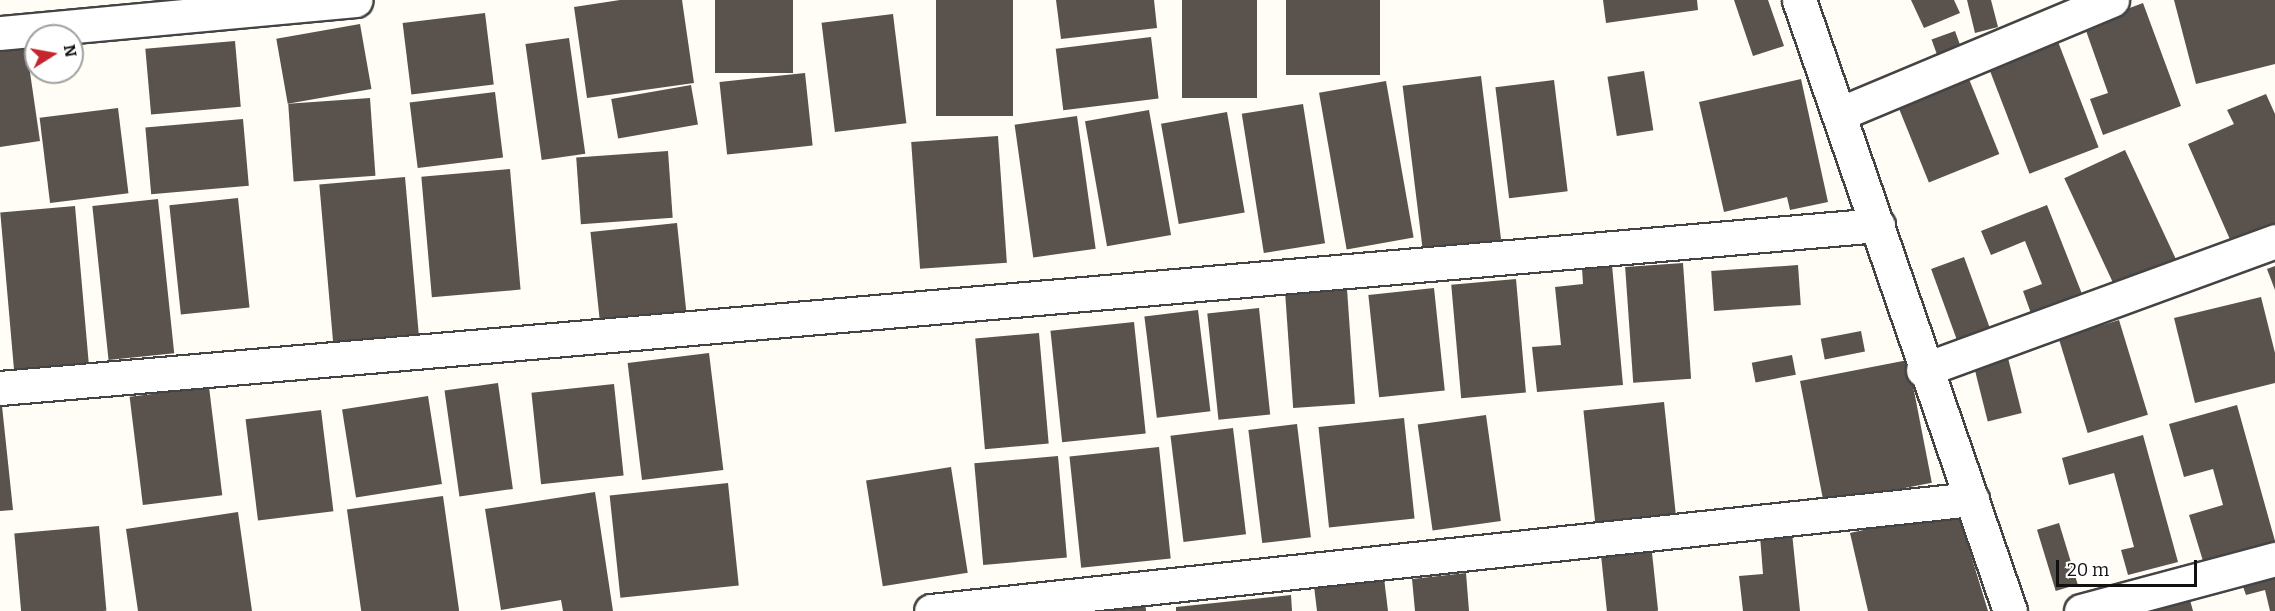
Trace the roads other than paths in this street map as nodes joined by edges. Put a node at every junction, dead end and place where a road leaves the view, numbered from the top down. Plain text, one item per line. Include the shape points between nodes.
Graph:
1 (355, 0) edge
2 (1799, 0) edge
3 (2112, 0) edge
4 (0, 33) edge
5 (1839, 114) junction
6 (1878, 225) junction
7 (2275, 241) edge
8 (1923, 370) junction
9 (0, 388) edge
10 (1972, 499) junction
11 (2275, 559) edge
12 (931, 611) edge
13 (2010, 611) edge
14 (2081, 611) edge

1 - 4 street
2 - 5 street
3 - 5 street
5 - 6 street
6 - 8 street
6 - 9 street
7 - 8 street
8 - 10 street
10 - 12 street
10 - 13 street
11 - 14 street

